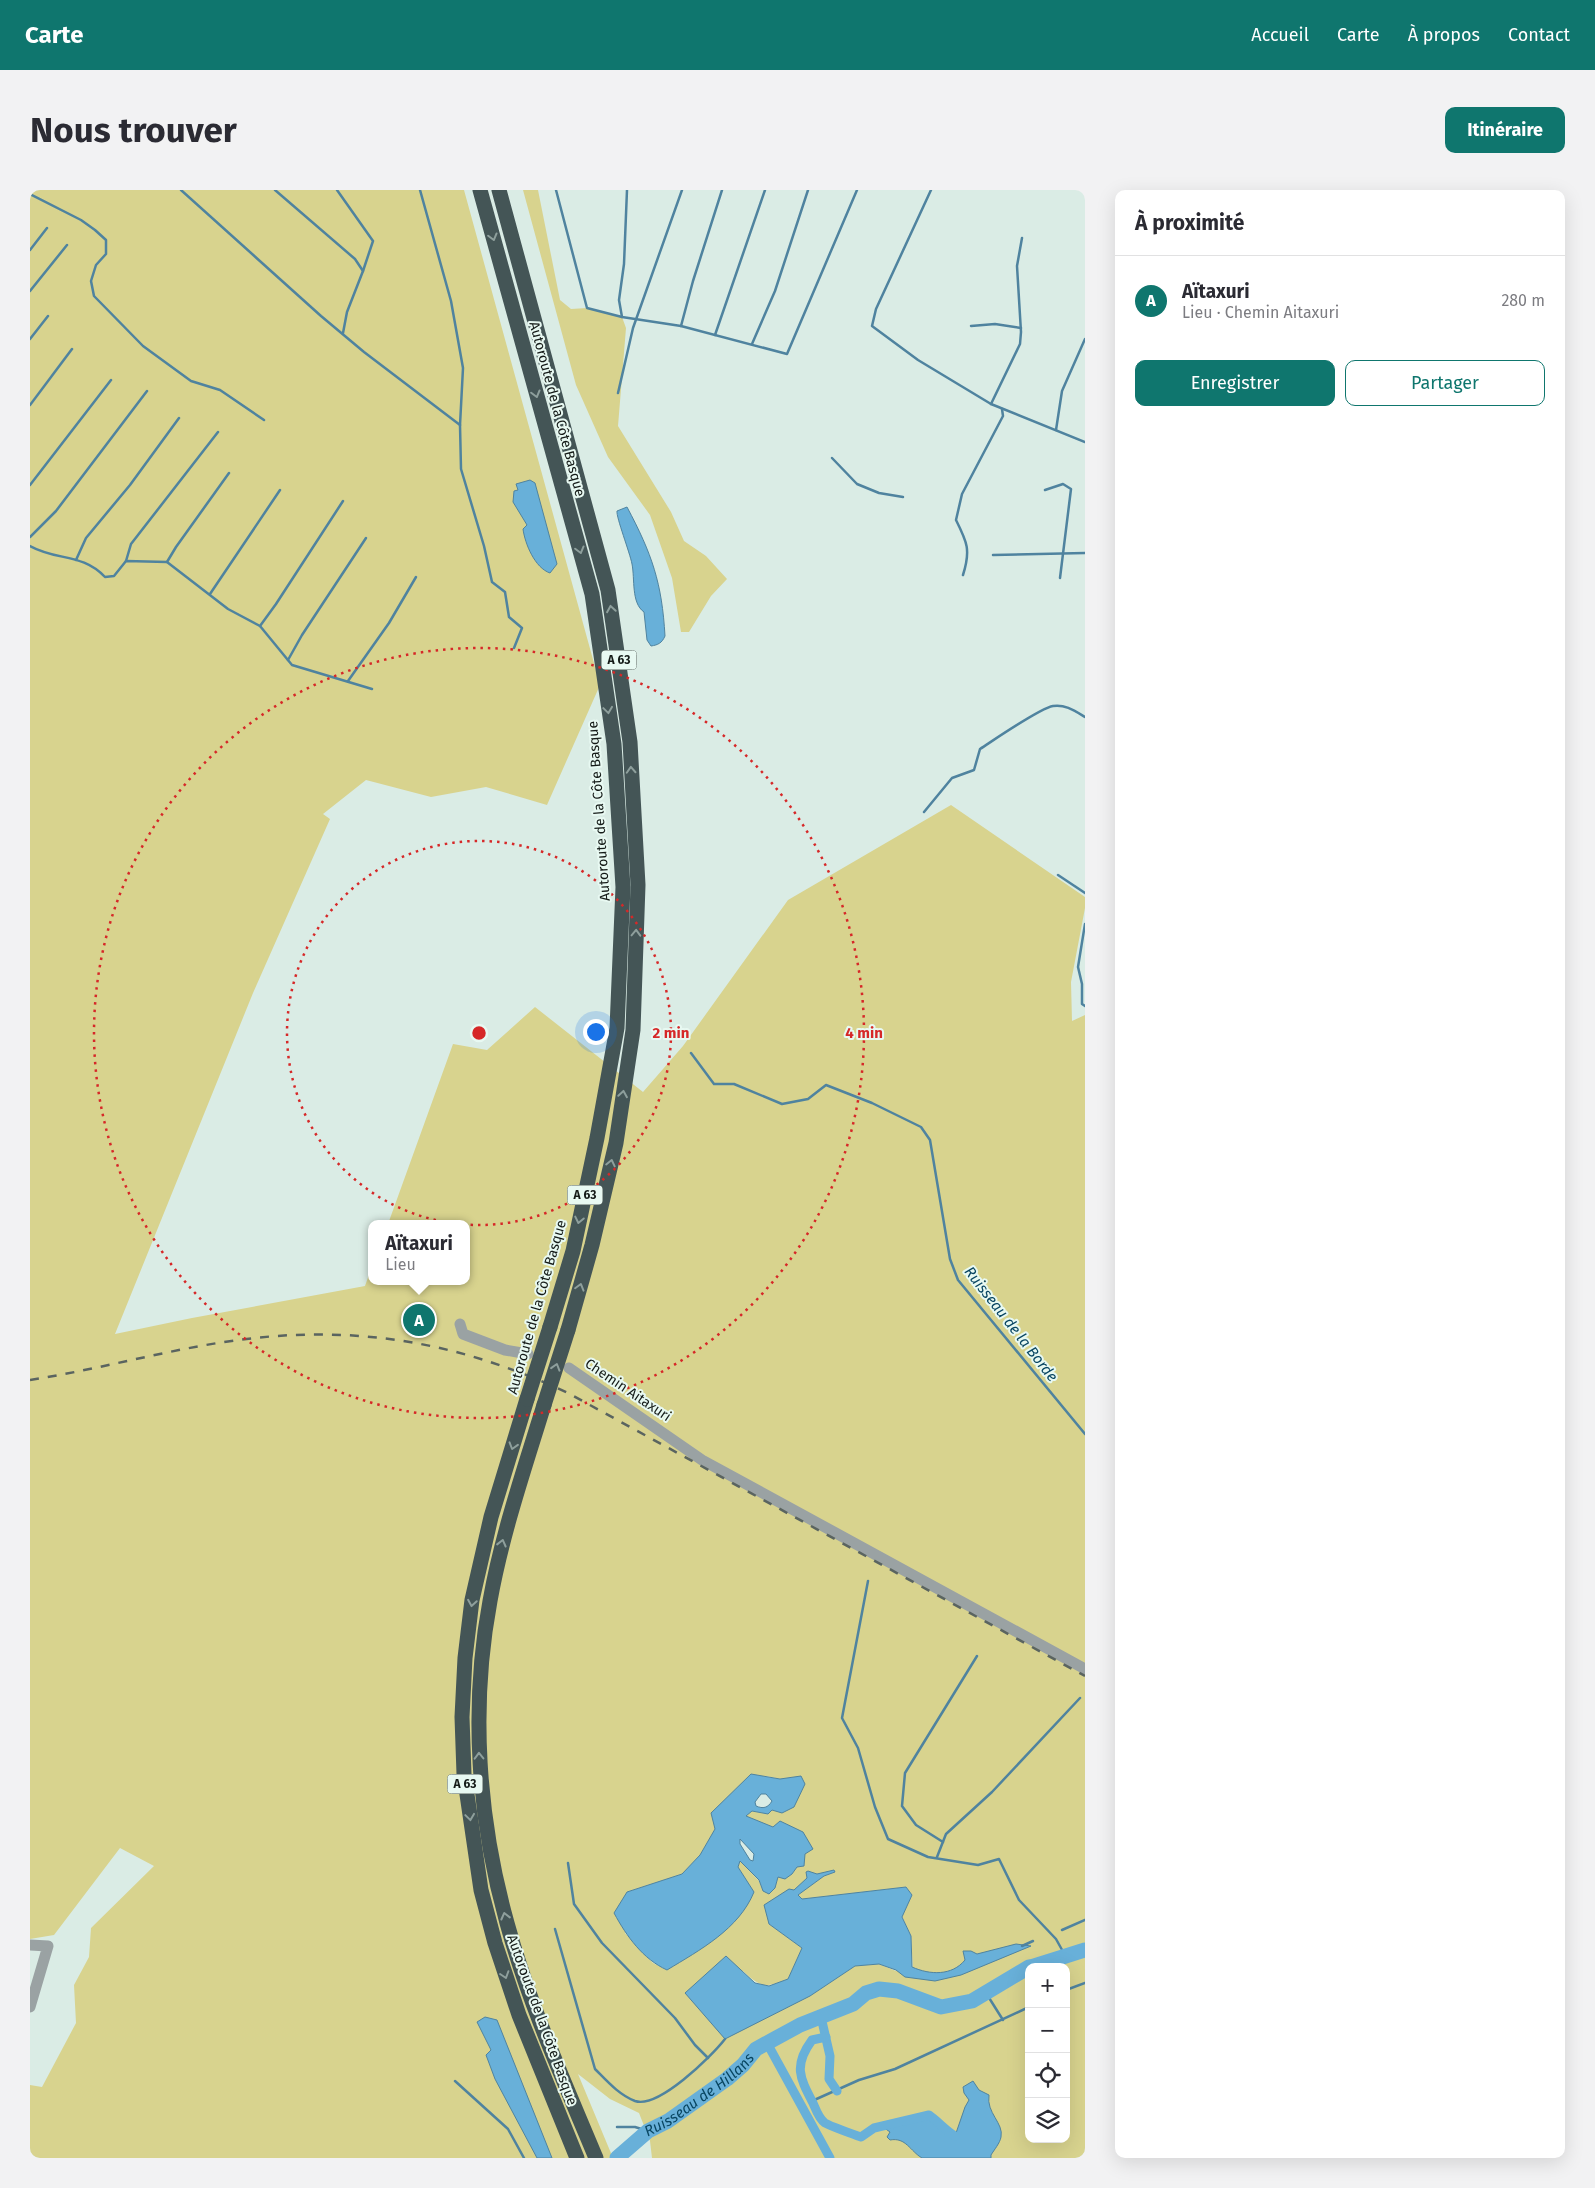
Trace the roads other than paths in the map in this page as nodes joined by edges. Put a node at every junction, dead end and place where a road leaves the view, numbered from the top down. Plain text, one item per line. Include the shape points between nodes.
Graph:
1 (480, 190) edge
2 (499, 190) edge
3 (460, 1324) dead end
4 (528, 1354) dead end
5 (570, 1368) dead end
6 (1085, 1668) edge
7 (30, 1945) edge
8 (30, 2007) edge
9 (577, 2158) edge
10 (596, 2158) edge

1 -> 9 highway, Autoroute de la Côte Basque / A 63, bridge via 592,594 614,744 623,887 617,1028 597,1138 573,1251 492,1517 472,1600 462,1716 464,1774 486,1914 519,2015
10 -> 2 highway, Autoroute de la Côte Basque / A 63, bridge via 538,2016 507,1925 496,1881 480,1772 479,1718 489,1602 513,1503 592,1245 616,1143 633,1030 638,886 630,742 608,590
3 - 4 street via 463,1334 505,1350
5 - 6 street, Chemin Aitaxuri via 702,1460
7 - 8 street via 48,1946

